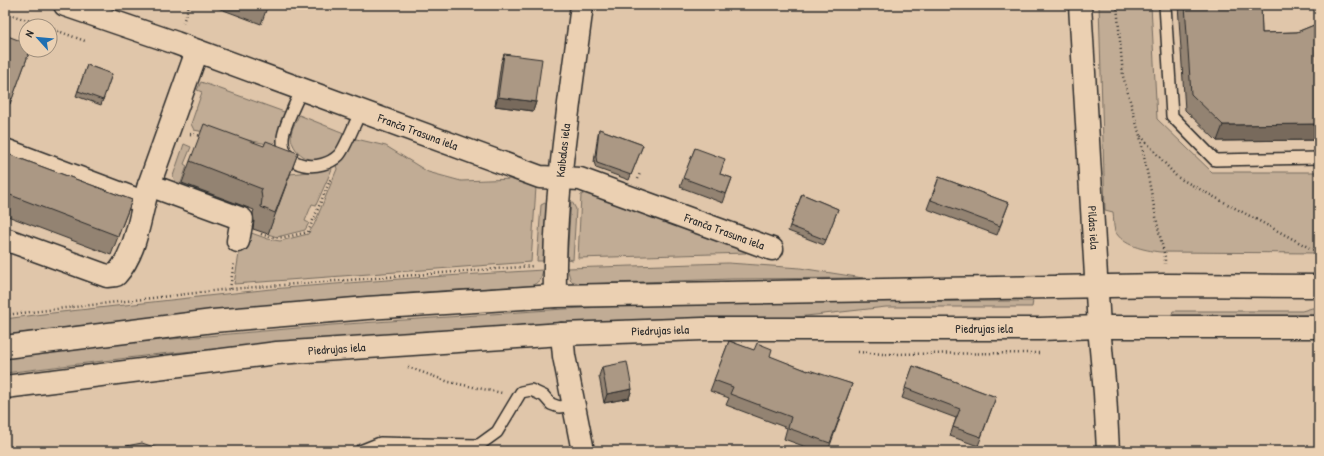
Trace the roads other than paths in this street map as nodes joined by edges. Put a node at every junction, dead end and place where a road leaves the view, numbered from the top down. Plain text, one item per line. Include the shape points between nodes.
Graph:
1 (65, 5) edge
2 (582, 5) edge
3 (1080, 5) edge
4 (1165, 5) edge
5 (197, 51) junction
6 (302, 89) junction
7 (361, 111) junction
8 (5, 150) edge
9 (1319, 158) edge
10 (559, 178) junction
11 (146, 194) junction
12 (239, 234) road end
13 (5, 239) edge
14 (772, 249) dead end
15 (1096, 286) junction
16 (1319, 286) edge
17 (555, 296) junction
18 (1099, 327) junction
19 (1319, 327) edge
20 (562, 334) junction
21 (5, 347) edge
22 (5, 387) edge
23 (575, 405) junction
24 (420, 448) edge
25 (483, 448) edge
26 (360, 451) edge
27 (583, 451) edge
28 (1108, 451) edge

1 - 5 main road, Franča Trasuna iela
2 - 10 main road, Kaibalas iela
3 - 15 main road, Pildas iela
4 - 9 lane via 1172,116 1215,160
5 - 6 main road, Franča Trasuna iela
5 - 11 main road
6 - 7 main road, Franča Trasuna iela
6 - 7 lane via 283,136 283,147 289,157 298,163 318,166 340,154
7 - 10 main road, Franča Trasuna iela via 540,177
8 - 11 main road
10 - 14 main road, Franča Trasuna iela via 580,179
10 - 17 main road, Kaibalas iela
11 - 12 main road via 242,219
11 - 13 main road via 139,227 124,266 116,275 107,276
15 - 16 main road
15 - 17 main road
15 - 18 main road, Pildas iela
17 - 21 main road via 374,307 213,321
18 - 19 main road, Piedrujas iela
18 - 20 main road, Piedrujas iela via 703,329
18 - 28 main road, Pildas iela
20 - 22 main road, Piedrujas iela via 277,353
20 - 23 main road
23 - 25 lane via 558,407 531,390 521,392 497,432
23 - 27 main road
24 - 25 lane
24 - 26 lane via 380,443

